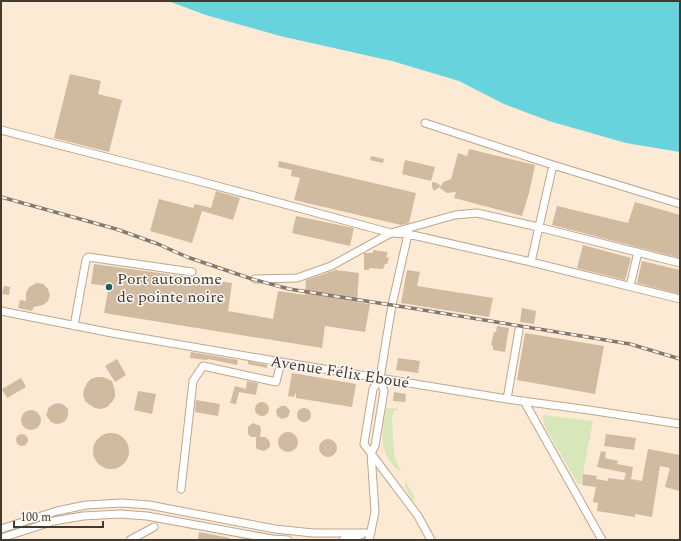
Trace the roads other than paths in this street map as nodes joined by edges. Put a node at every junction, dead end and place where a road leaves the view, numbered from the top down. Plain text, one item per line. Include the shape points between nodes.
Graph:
1 (425, 123) dead end
2 (1, 130) edge
3 (553, 165) junction
4 (680, 204) edge
5 (538, 227) junction
6 (391, 233) junction
7 (408, 234) junction
8 (638, 252) junction
9 (531, 262) junction
10 (680, 263) edge
11 (192, 272) dead end
12 (255, 279) dead end
13 (630, 286) junction
14 (680, 299) edge
15 (1, 311) edge
16 (74, 326) junction
17 (519, 330) dead end
18 (281, 362) junction
19 (380, 378) junction
20 (507, 399) junction
21 (524, 401) junction
22 (680, 424) edge
23 (371, 452) junction
24 (181, 489) dead end
25 (154, 526) dead end
26 (1, 528) edge
27 (370, 536) edge
28 (1, 538) edge
29 (130, 540) edge
30 (288, 540) edge
31 (343, 540) edge
32 (431, 540) edge
33 (602, 540) edge

1 - 3 street
2 - 6 street
3 - 4 street
3 - 5 street
5 - 6 street via 477,213 455,215
5 - 8 street
5 - 9 street
6 - 7 street
6 - 12 street via 331,266 297,278
7 - 9 street
7 - 19 street via 392,305
8 - 10 street
8 - 13 street
9 - 13 street
11 - 16 street via 88,257
13 - 14 street
15 - 16 street, Avenue Félix Eboué
16 - 18 street, Avenue Félix Eboué
17 - 20 street
18 - 19 street, Avenue Félix Eboué
18 - 24 street via 276,382 203,366 193,381
19 - 20 street, Avenue Félix Eboué
19 - 23 street via 384,391 375,446
19 - 23 street via 372,389 364,444
20 - 21 street, Avenue Félix Eboué
21 - 22 street, Avenue Félix Eboué
21 - 33 street
23 - 27 street via 375,512
23 - 32 street via 418,516
25 - 29 street
26 - 27 street via 86,505 122,503 149,505 275,528
27 - 31 street
28 - 30 street via 54,521 120,514 147,516

